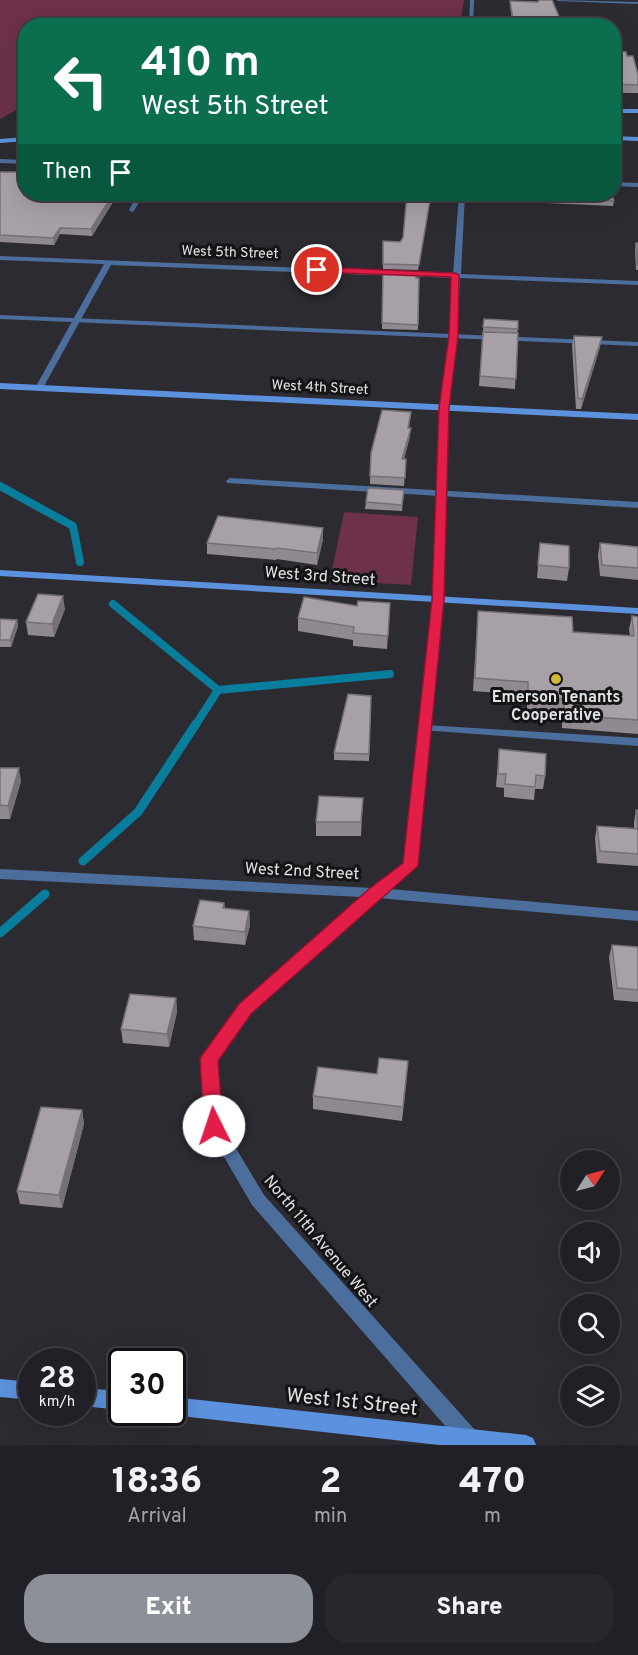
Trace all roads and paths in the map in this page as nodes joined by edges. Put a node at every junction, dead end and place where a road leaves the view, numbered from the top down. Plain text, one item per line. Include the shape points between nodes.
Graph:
1 (472, 0) edge
2 (558, 0) edge
3 (638, 3) edge
4 (471, 18) edge
5 (621, 111) edge
6 (638, 111) edge
7 (621, 138) edge
8 (638, 139) edge
9 (18, 140) edge
10 (0, 141) edge
11 (0, 161) edge
12 (18, 162) edge
13 (621, 184) edge
14 (638, 185) edge
15 (137, 201) edge
16 (461, 201) edge
17 (132, 210) dead end
18 (0, 258) edge
19 (109, 262) junction
20 (455, 275) junction
21 (638, 283) edge
22 (0, 317) edge
23 (76, 320) junction
24 (453, 336) junction
25 (638, 344) edge
26 (0, 386) edge
27 (39, 388) junction
28 (444, 408) junction
29 (638, 417) edge
30 (230, 481) dead end
31 (442, 495) junction
32 (638, 505) edge
33 (0, 573) edge
34 (438, 600) junction
35 (638, 611) edge
36 (425, 728) junction
37 (638, 742) edge
38 (0, 874) edge
39 (375, 893) junction
40 (638, 916) edge
41 (0, 1388) edge
42 (18, 1390) edge
43 (186, 1408) edge
44 (468, 1437) junction
45 (441, 1440) edge
46 (526, 1445) edge

1 - 4 street
2 - 3 street
5 - 6 street
7 - 8 street
9 - 10 street
11 - 12 street
13 - 14 street
15 - 17 street
16 - 20 street, North 11th Avenue West
18 - 19 street, West 5th Street
19 - 20 street, West 5th Street
19 - 23 street
20 - 21 street, West 5th Street
20 - 24 street, North 11th Avenue West
22 - 23 lane
23 - 24 lane
23 - 27 street
24 - 25 lane
24 - 28 street, North 11th Avenue West
26 - 27 street, West 4th Street
27 - 28 street, West 4th Street
28 - 29 street, West 4th Street
28 - 31 street, North 11th Avenue West
30 - 31 lane
31 - 32 lane
31 - 34 street, North 11th Avenue West
33 - 34 street, West 3rd Street
34 - 35 street, West 3rd Street
34 - 36 street, North 11th Avenue West
36 - 37 lane
36 - 39 street, North 11th Avenue West via 410,866
38 - 39 street, West 2nd Street
39 - 40 street, West 2nd Street
39 - 44 street, North 11th Avenue West via 245,1009 209,1059 214,1126 258,1200
41 - 42 street
43 - 45 street, West 1st Street
44 - 45 street, West 1st Street
44 - 46 street, West 1st Street

